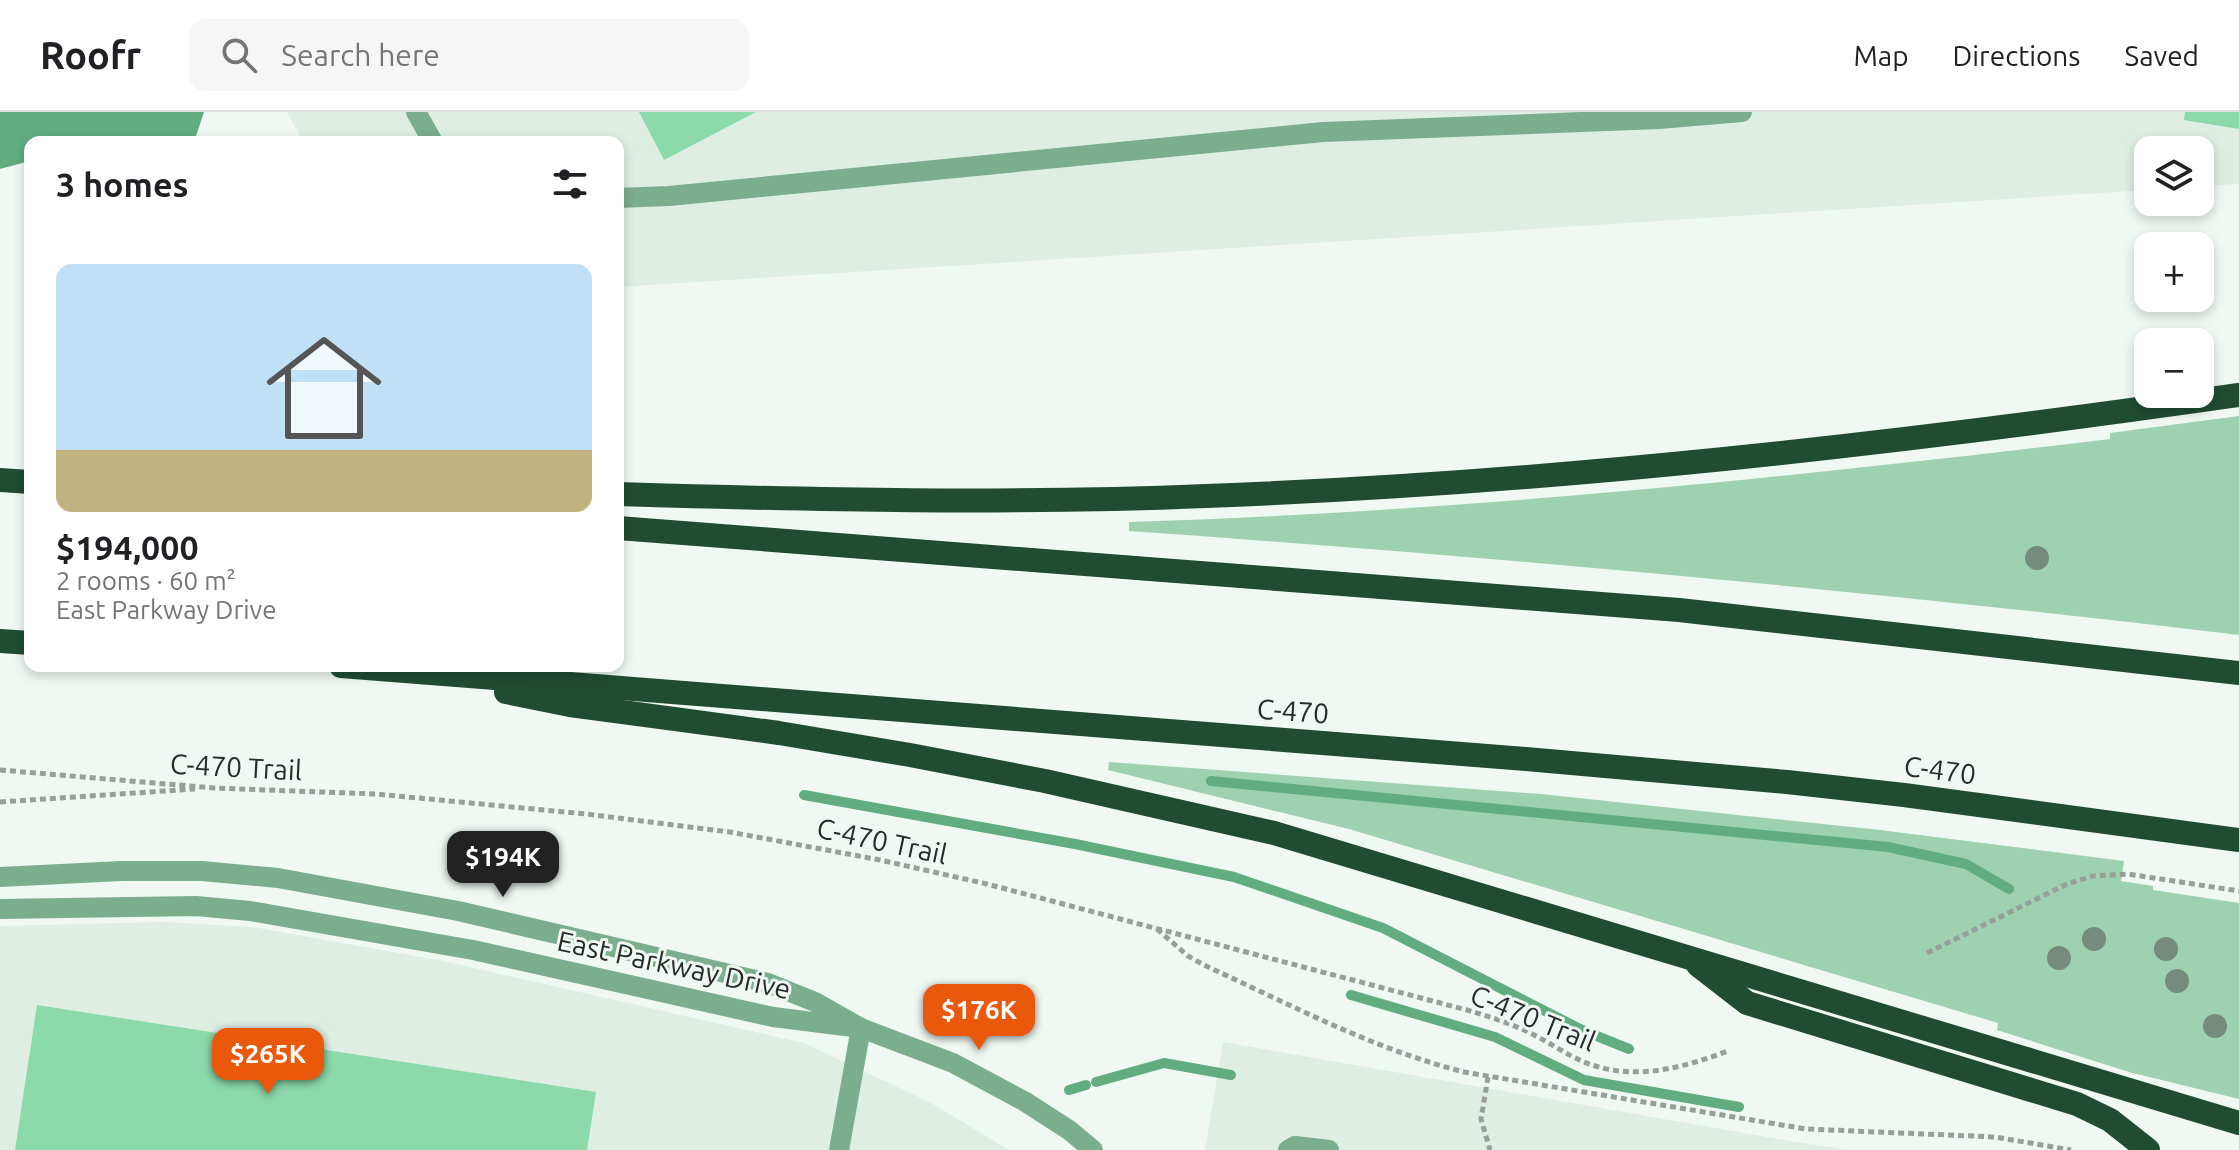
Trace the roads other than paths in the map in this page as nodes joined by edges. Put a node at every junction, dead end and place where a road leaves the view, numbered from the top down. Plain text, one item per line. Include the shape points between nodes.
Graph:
1 (416, 112) edge
2 (1742, 112) edge
3 (1381, 121) edge
4 (430, 136) edge
5 (624, 198) edge
6 (2239, 376) edge
7 (2214, 388) edge
8 (2239, 395) edge
9 (2214, 399) edge
10 (2148, 408) edge
11 (0, 480) edge
12 (24, 482) edge
13 (624, 494) edge
14 (624, 528) edge
15 (0, 641) edge
16 (24, 643) edge
17 (411, 672) edge
18 (419, 672) edge
19 (2239, 673) edge
20 (2239, 840) edge
21 (0, 877) edge
22 (0, 909) edge
23 (1687, 956) junction
24 (861, 1028) junction
25 (2239, 1123) edge
26 (1292, 1148) edge
27 (839, 1150) edge
28 (1093, 1150) edge
29 (1329, 1150) edge
30 (2148, 1150) edge

1 - 4 street
2 - 3 street via 1659,119
3 - 5 street via 1323,132
6 - 7 highway
8 - 9 highway
10 - 13 highway via 1753,457 1362,488 1084,500 844,501
11 - 12 highway
14 - 19 highway via 1679,610
15 - 16 highway
17 - 23 highway via 570,705 864,747 1141,802 1338,851
18 - 20 highway, C-470 via 1762,780
21 - 24 street, East Parkway Drive via 202,871 360,891 768,983
22 - 24 street, East Parkway Drive via 196,906 250,911 473,950 773,1017
23 - 25 highway
23 - 30 highway via 1747,1003 2077,1104 2110,1120
24 - 27 street
24 - 28 street, East Parkway Drive via 953,1063 1024,1101
26 - 29 street

